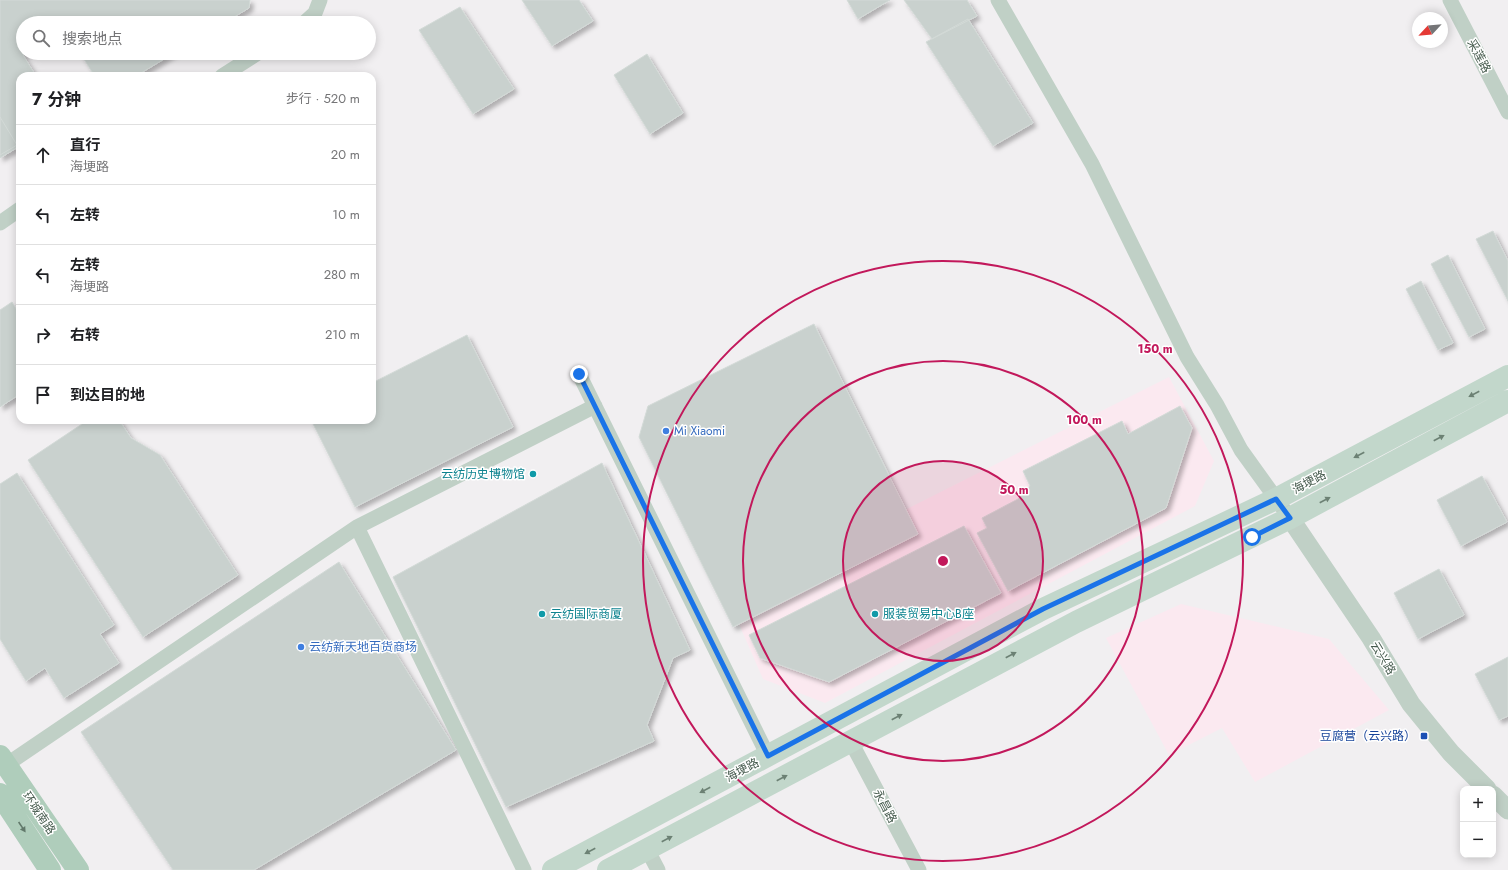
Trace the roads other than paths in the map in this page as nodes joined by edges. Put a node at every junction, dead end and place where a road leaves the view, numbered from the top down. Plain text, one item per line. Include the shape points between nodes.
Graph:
1 (320, 0) edge
2 (998, 0) edge
3 (1450, 0) edge
4 (311, 16) edge
5 (247, 60) edge
6 (228, 72) edge
7 (1508, 112) edge
8 (16, 212) edge
9 (0, 223) edge
10 (579, 374) dead end
11 (1508, 376) edge
12 (1508, 402) edge
13 (595, 406) junction
14 (1276, 499) junction
15 (1290, 518) junction
16 (357, 527) junction
17 (851, 742) junction
18 (768, 756) junction
19 (3, 760) edge
20 (1484, 786) edge
21 (0, 794) edge
22 (1496, 798) edge
23 (1508, 810) edge
24 (647, 849) junction
25 (50, 870) edge
26 (78, 870) edge
27 (524, 870) edge
28 (553, 870) edge
29 (608, 870) edge
30 (658, 870) edge
31 (919, 870) edge

1 - 4 street
2 - 14 street via 1092,164 1187,357 1241,450
3 - 7 street, 采莲路
5 - 6 street
8 - 9 street
10 - 13 street
11 -> 14 main road, 海埂路
15 -> 12 main road, 海埂路
13 - 16 street
13 - 18 street
14 - 15 street
14 - 18 main road, 海埂路 via 1043,609
17 -> 15 main road, 海埂路 via 1076,622
15 - 20 street, 云兴路 via 1371,638 1411,704 1451,753
16 - 19 street
16 - 27 street
24 -> 17 main road, 海埂路
17 - 31 street, 永昌路
18 -> 28 main road, 海埂路
19 - 26 main road, 环城南路
21 -> 25 main road, 环城南路
22 - 23 street
24 - 29 main road, 海埂路
24 - 30 street

